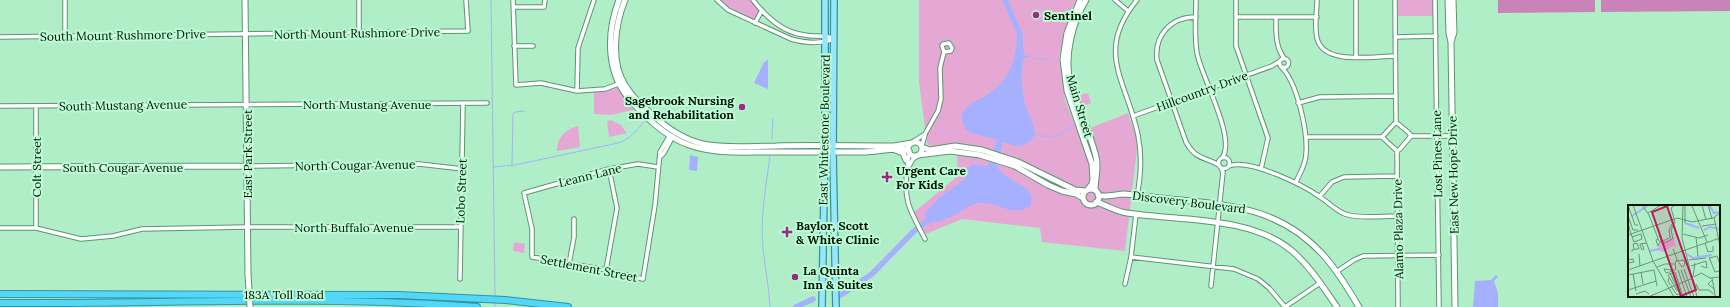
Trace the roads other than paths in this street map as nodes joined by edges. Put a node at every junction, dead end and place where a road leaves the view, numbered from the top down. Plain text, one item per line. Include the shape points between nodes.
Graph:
1 (65, 0) edge
2 (245, 0) edge
3 (359, 0) edge
4 (466, 0) edge
5 (514, 0) edge
6 (545, 0) edge
7 (594, 0) edge
8 (619, 0) edge
9 (625, 0) edge
10 (717, 0) edge
11 (753, 0) edge
12 (825, 0) edge
13 (834, 0) edge
14 (1080, 0) edge
15 (1086, 0) edge
16 (1114, 0) edge
17 (1137, 0) edge
18 (1196, 0) edge
19 (1236, 0) edge
20 (1317, 0) edge
21 (1356, 0) edge
22 (1395, 0) edge
23 (1435, 0) edge
24 (1448, 0) edge
25 (1453, 0) edge
26 (514, 7) junction
27 (762, 10) junction
28 (1128, 11) junction
29 (1076, 13) junction
30 (1196, 17) junction
31 (1236, 17) junction
32 (1276, 17) junction
33 (1317, 17) junction
34 (755, 23) junction
35 (789, 31) junction
36 (359, 33) junction
37 (246, 34) junction
38 (65, 36) junction
39 (1436, 36) junction
40 (0, 37) edge
41 (1395, 37) junction
42 (787, 38) junction
43 (825, 39) junction
44 (834, 39) junction
45 (1451, 42) junction
46 (514, 46) junction
47 (533, 46) dead end
48 (944, 52) dead end
49 (1280, 53) junction
50 (1395, 56) junction
51 (1356, 57) junction
52 (1284, 58) junction
53 (1280, 61) junction
54 (1288, 65) junction
55 (1272, 66) junction
56 (1281, 66) junction
57 (1287, 71) junction
58 (1246, 76) junction
59 (618, 84) junction
60 (1209, 89) junction
61 (577, 91) junction
62 (1396, 96) junction
63 (1172, 102) junction
64 (463, 103) junction
65 (487, 103) dead end
66 (1298, 103) junction
67 (247, 104) junction
68 (0, 106) edge
69 (36, 106) junction
70 (1078, 114) junction
71 (1132, 116) junction
72 (1396, 122) junction
73 (925, 134) junction
74 (672, 135) junction
75 (1411, 136) junction
76 (1437, 136) junction
77 (1452, 136) junction
78 (1306, 137) junction
79 (1382, 137) junction
80 (913, 142) junction
81 (922, 146) junction
82 (825, 149) junction
83 (833, 149) junction
84 (888, 150) junction
85 (1397, 151) junction
86 (909, 152) junction
87 (981, 152) junction
88 (1225, 154) junction
89 (917, 156) junction
90 (1221, 159) junction
91 (906, 160) junction
92 (1229, 160) junction
93 (1008, 161) junction
94 (1215, 162) junction
95 (247, 166) junction
96 (1220, 166) junction
97 (1230, 166) junction
98 (0, 167) edge
99 (658, 167) junction
100 (36, 168) junction
101 (463, 169) junction
102 (609, 169) junction
103 (907, 169) junction
104 (1261, 169) junction
105 (1223, 172) junction
106 (1397, 176) junction
107 (1296, 182) junction
108 (1087, 190) junction
109 (1096, 192) junction
110 (1137, 196) junction
111 (1320, 196) junction
112 (1083, 198) junction
113 (1096, 202) junction
114 (1220, 205) junction
115 (1136, 214) junction
116 (1397, 216) junction
117 (574, 219) dead end
118 (1218, 224) junction
119 (247, 227) junction
120 (460, 227) junction
121 (0, 228) edge
122 (36, 228) junction
123 (925, 239) dead end
124 (1398, 255) junction
125 (1439, 255) junction
126 (532, 257) joint
127 (1130, 257) junction
128 (569, 264) junction
129 (1213, 266) junction
130 (606, 270) junction
131 (1336, 272) junction
132 (460, 279) dead end
133 (1320, 283) junction
134 (1125, 284) dead end
135 (1211, 286) dead end
136 (0, 294) edge
137 (0, 303) edge
138 (250, 307) edge
139 (477, 307) edge
140 (568, 307) edge
141 (822, 307) edge
142 (836, 307) edge
143 (1285, 307) edge
144 (1337, 307) edge
145 (1359, 307) edge
146 (1398, 307) edge
147 (1439, 307) edge
148 (1455, 307) edge

1 - 38 street
2 - 37 street, East Park Street
3 - 36 street
4 - 36 street, North Mount Rushmore Drive via 468,31
5 - 26 street
6 - 26 street via 544,7
7 - 61 street via 578,48
8 - 59 street via 613,17 610,42
9 - 74 street via 618,24 616,47 622,79 642,105
10 - 34 street via 728,10
11 - 27 street
12 - 43 main road, East Whitestone Boulevard
13 - 44 main road, East Whitestone Boulevard
14 - 29 street, Main Street
15 - 29 street, Main Street
16 - 28 street
17 - 28 street
18 - 30 street
19 - 31 street
20 - 33 street
21 - 51 street
22 - 41 street
23 - 39 street, Lost Pines Lane
24 - 45 street, East New Hope Drive via 1448,33
25 - 45 street, East New Hope Drive via 1454,32
26 - 46 street
27 - 34 street
27 - 35 street
28 - 71 street via 1117,38 1115,58
29 - 70 street, Main Street via 1066,58
30 - 60 street via 1197,54
30 - 63 street via 1181,18 1174,22 1157,46 1159,66
31 - 32 street
31 - 58 street via 1236,46
32 - 33 street
32 - 49 street via 1276,42
33 - 51 street via 1316,36 1324,51 1335,56
34 - 42 street
35 - 42 street
35 - 43 street
36 - 37 street, North Mount Rushmore Drive
37 - 38 street, South Mount Rushmore Drive
37 - 67 street, East Park Street
38 - 40 street, South Mount Rushmore Drive
39 - 41 street
39 - 76 street, Lost Pines Lane
41 - 50 street
42 - 43 street via 803,42
43 - 44 street
43 - 82 main road, East Whitestone Boulevard
44 - 83 main road, East Whitestone Boulevard
45 - 77 street, East New Hope Drive
46 - 47 street
46 - 61 street via 516,85 541,83
48 - 73 street via 940,68 940,106
49 - 52 street
49 - 53 street
50 - 51 street
50 - 62 street
52 - 53 street
52 - 54 street via 1288,60
53 - 55 street, Hillcountry Drive
53 - 56 street
54 - 56 street
54 - 57 street
55 - 56 street, Hillcountry Drive
55 - 58 street, Hillcountry Drive
56 - 57 street
57 - 66 street
58 - 60 street, Hillcountry Drive
58 - 104 street via 1268,138
59 - 61 street via 605,89
59 - 74 street via 634,105 654,124
60 - 63 street, Hillcountry Drive
60 - 88 street via 1225,134
62 - 66 street via 1320,97
62 - 72 street
63 - 71 street, Hillcountry Drive
63 - 94 street via 1191,150 1200,158
64 - 65 street, North Mustang Avenue
64 - 67 street, North Mustang Avenue
64 - 101 street, Lobo Street
66 - 78 street
67 - 69 street, South Mustang Avenue
67 - 95 street, East Park Street
68 - 69 street, South Mustang Avenue
69 - 100 street, Colt Street
70 - 108 street, Main Street via 1093,172 1092,184
70 - 109 street, Main Street via 1096,158
71 - 110 street via 1140,147
72 - 75 street
72 - 79 street
73 - 80 street
73 - 81 street
74 - 82 street via 712,145
74 - 99 street, Settlement Street via 660,152
75 - 76 street
75 - 85 street
76 - 77 street
76 - 125 street, Lost Pines Lane
77 - 148 street, East New Hope Drive
78 - 79 street
78 - 107 street via 1306,158
79 - 85 street
80 - 81 street via 919,142
80 - 83 street via 894,146
80 - 86 street via 909,146
81 - 87 street via 930,150 955,146
81 - 89 street via 922,152
82 - 83 street
82 - 141 main road, East Whitestone Boulevard
83 - 84 street
83 - 142 main road, East Whitestone Boulevard
84 - 86 street via 900,148
84 - 91 street via 901,151
85 - 106 street, Alamo Plaza Drive
86 - 89 street
86 - 91 street
87 - 89 street via 950,151
87 - 93 street
88 - 90 street
88 - 92 street
89 - 103 street
90 - 92 street
90 - 94 street
90 - 96 street
91 - 103 street
92 - 97 street
93 - 108 street via 1075,190
93 - 112 street via 1048,185
94 - 96 street
95 - 100 street, South Cougar Avenue
95 - 101 street, North Cougar Avenue via 419,164
95 - 119 street, East Park Street
96 - 97 street
96 - 105 street
97 - 104 street
97 - 105 street
98 - 100 street, South Cougar Avenue
99 - 102 street, Leann Lane via 638,164
99 - 130 street, Settlement Street via 655,205 643,279
100 - 122 street, Colt Street
101 - 120 street, Lobo Street
102 - 126 street, Leann Lane via 524,192 532,229
102 - 130 street via 617,208
103 - 123 street via 906,197 909,210
104 - 107 street
105 - 114 street
106 - 111 street via 1344,177 1332,182
106 - 116 street, Alamo Plaza Drive
107 - 111 street
108 - 109 street
108 - 112 street
109 - 110 street, Discovery Boulevard via 1105,197 1121,194
109 - 113 street
110 - 114 street, Discovery Boulevard
111 - 116 street via 1346,215
112 - 113 street via 1088,204
113 - 115 street, Discovery Boulevard via 1125,213
114 - 118 street
114 - 131 street, Discovery Boulevard via 1249,210 1284,223 1314,246
115 - 118 street, Discovery Boulevard
115 - 127 street
116 - 124 street, Alamo Plaza Drive
117 - 128 street
118 - 129 street
118 - 133 street, Discovery Boulevard via 1249,229 1282,244 1302,260
119 - 120 street, North Buffalo Avenue
119 - 122 street, North Buffalo Avenue via 142,229 113,236 81,239
119 - 138 street, East Park Street, bridge
120 - 132 street, Lobo Street
121 - 122 street, North Buffalo Avenue
124 - 125 street
124 - 131 street via 1363,256
124 - 146 street, Alamo Plaza Drive
125 - 147 street, Lost Pines Lane
126 - 128 street, Settlement Street
127 - 129 street
127 - 134 street
128 - 130 street, Settlement Street
129 - 135 street
129 - 143 street via 1234,269 1258,280 1273,292
131 - 145 street, Discovery Boulevard
133 - 143 street
133 - 144 street, Discovery Boulevard
136 - 140 highway, 183A Toll Road via 419,295
137 - 139 highway, 183A Toll Road via 326,301

